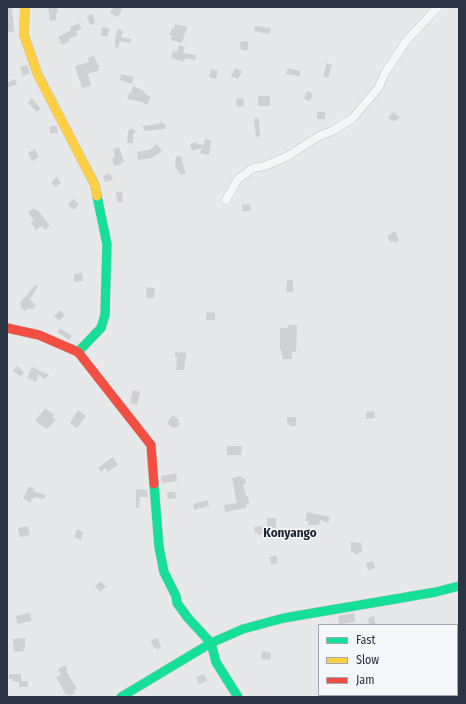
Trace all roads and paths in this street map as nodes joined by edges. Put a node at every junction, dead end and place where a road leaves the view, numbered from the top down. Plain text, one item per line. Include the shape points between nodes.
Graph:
1 (25, 7) edge
2 (438, 7) edge
3 (226, 200) dead end
4 (7, 328) edge
5 (78, 352) junction
6 (459, 586) edge
7 (211, 643) junction
8 (120, 697) edge
9 (238, 697) edge

1 - 5 street via 24,36 38,75 95,185 107,244 105,315 101,328
2 - 3 street via 407,40 379,86 352,119 288,156 253,168 238,180
4 - 5 street via 39,335
5 - 7 street via 151,446 159,548 164,572 177,603
6 - 7 street via 284,618 243,629
7 - 8 street
7 - 9 street via 216,662

